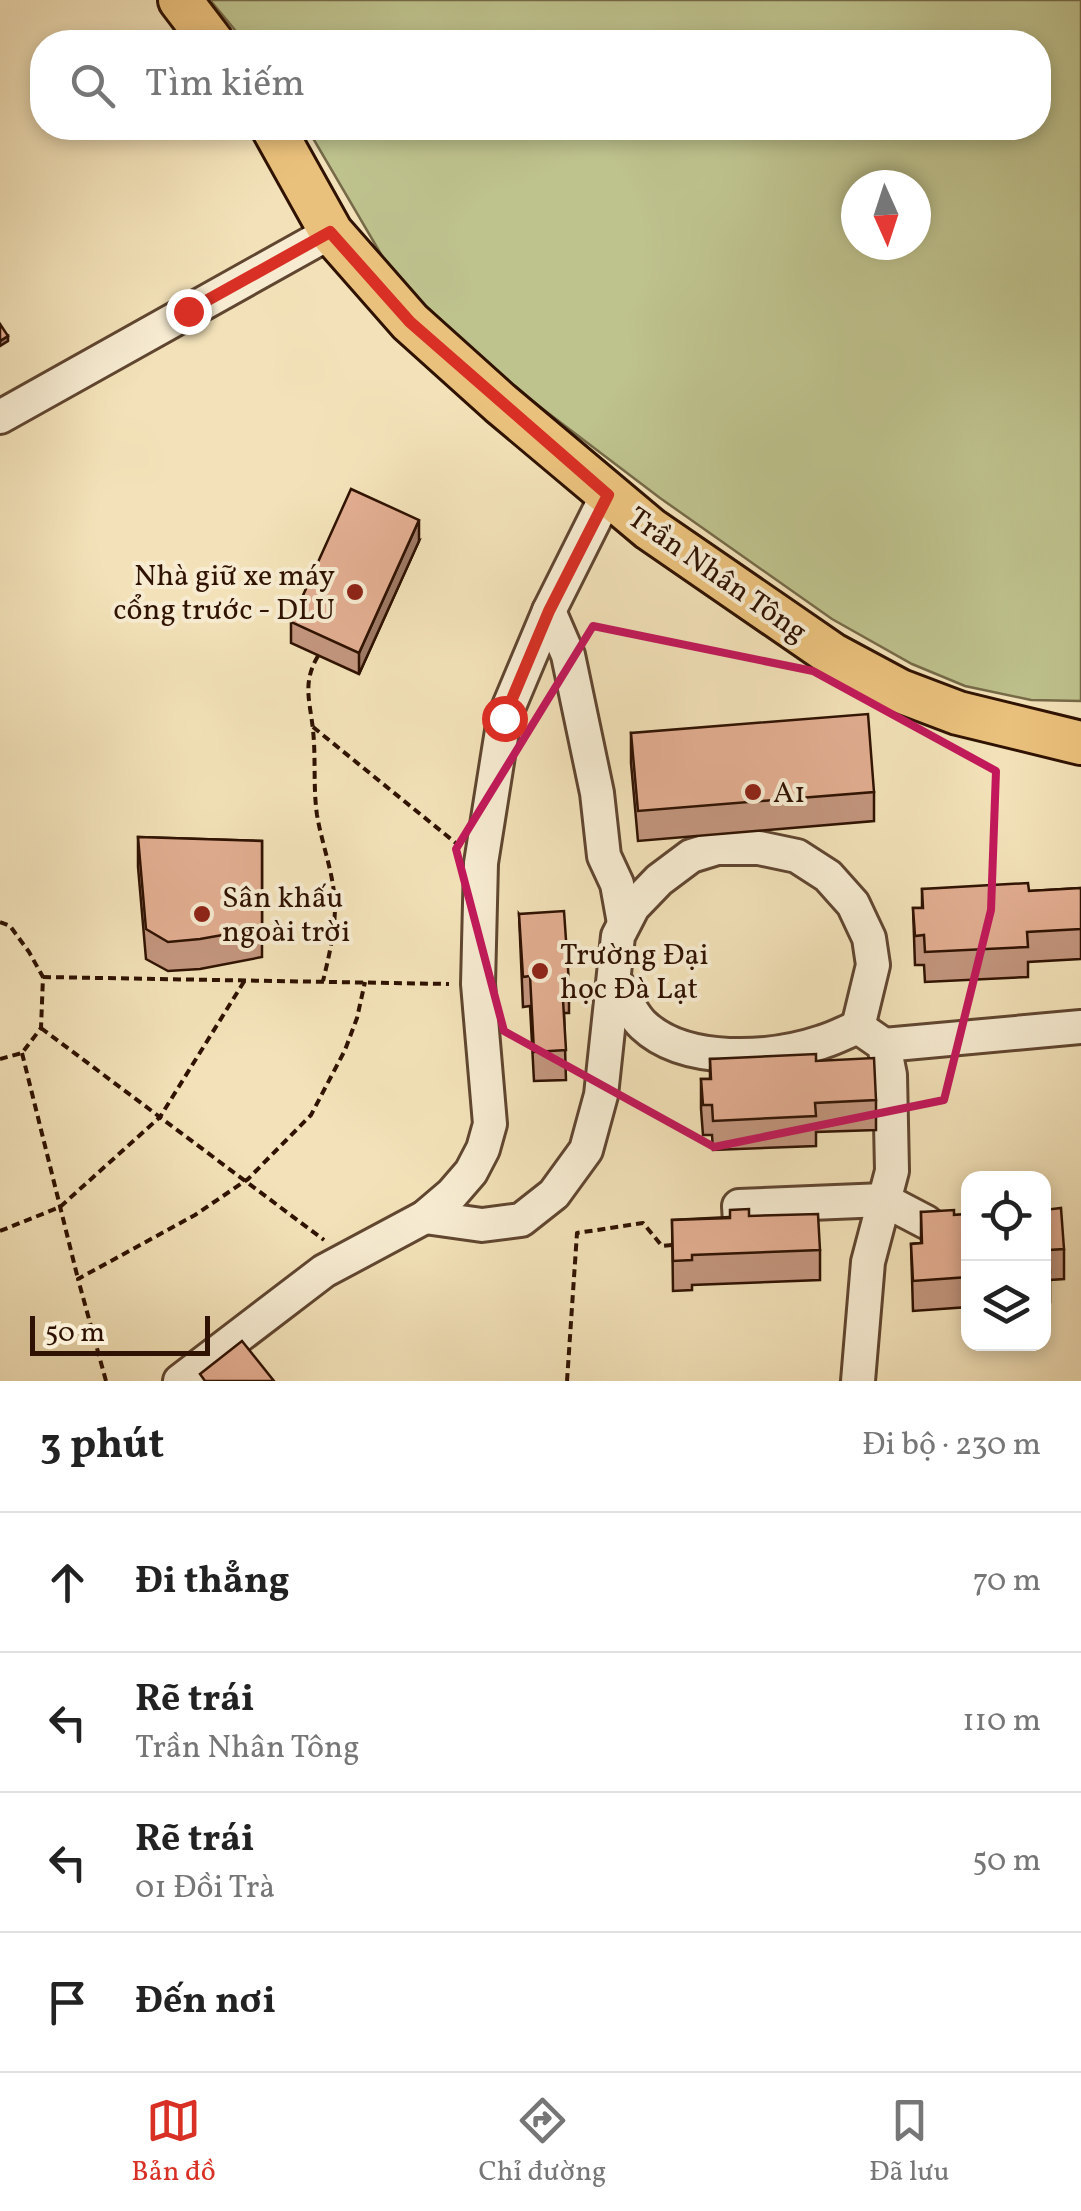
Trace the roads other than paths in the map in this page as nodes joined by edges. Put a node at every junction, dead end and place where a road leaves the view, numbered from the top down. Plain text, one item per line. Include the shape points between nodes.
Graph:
1 (180, 0) edge
2 (203, 30) edge
3 (280, 140) edge
4 (330, 232) junction
5 (0, 417) edge
6 (608, 495) junction
7 (549, 611) junction
8 (1081, 718) edge
9 (1014, 728) junction
10 (1081, 744) edge
11 (624, 923) junction
12 (614, 979) junction
13 (1081, 1027) edge
14 (871, 1036) junction
15 (708, 1052) junction
16 (715, 1086) edge
17 (884, 1200) junction
18 (425, 1217) junction
19 (740, 1222) edge
20 (926, 1222) edge
21 (180, 1381) edge
22 (858, 1381) edge

1 - 2 main road
3 - 4 main road, Trần Nhân Tông
4 - 5 street
4 - 6 main road, Trần Nhân Tông via 410,322
6 - 7 street
6 - 9 main road, Trần Nhân Tông via 832,656 900,692
7 - 11 street via 568,655 604,856
7 - 18 street via 504,718 481,863 478,984 490,1124 471,1172
8 - 9 main road, Trần Nhân Tông
9 - 10 main road, Trần Nhân Tông
11 - 12 street
11 - 14 street via 632,907 691,856 717,848 796,856 854,904 869,938
12 - 15 street via 642,1024 676,1047
12 - 18 street via 601,1095 586,1150 554,1194 521,1220 482,1225
13 - 14 street
14 - 15 street via 771,1054
14 - 17 street via 890,1076 892,1171
15 - 16 street
17 - 19 street via 739,1206
17 - 20 street
17 - 22 street via 868,1262
18 - 21 street via 324,1271

